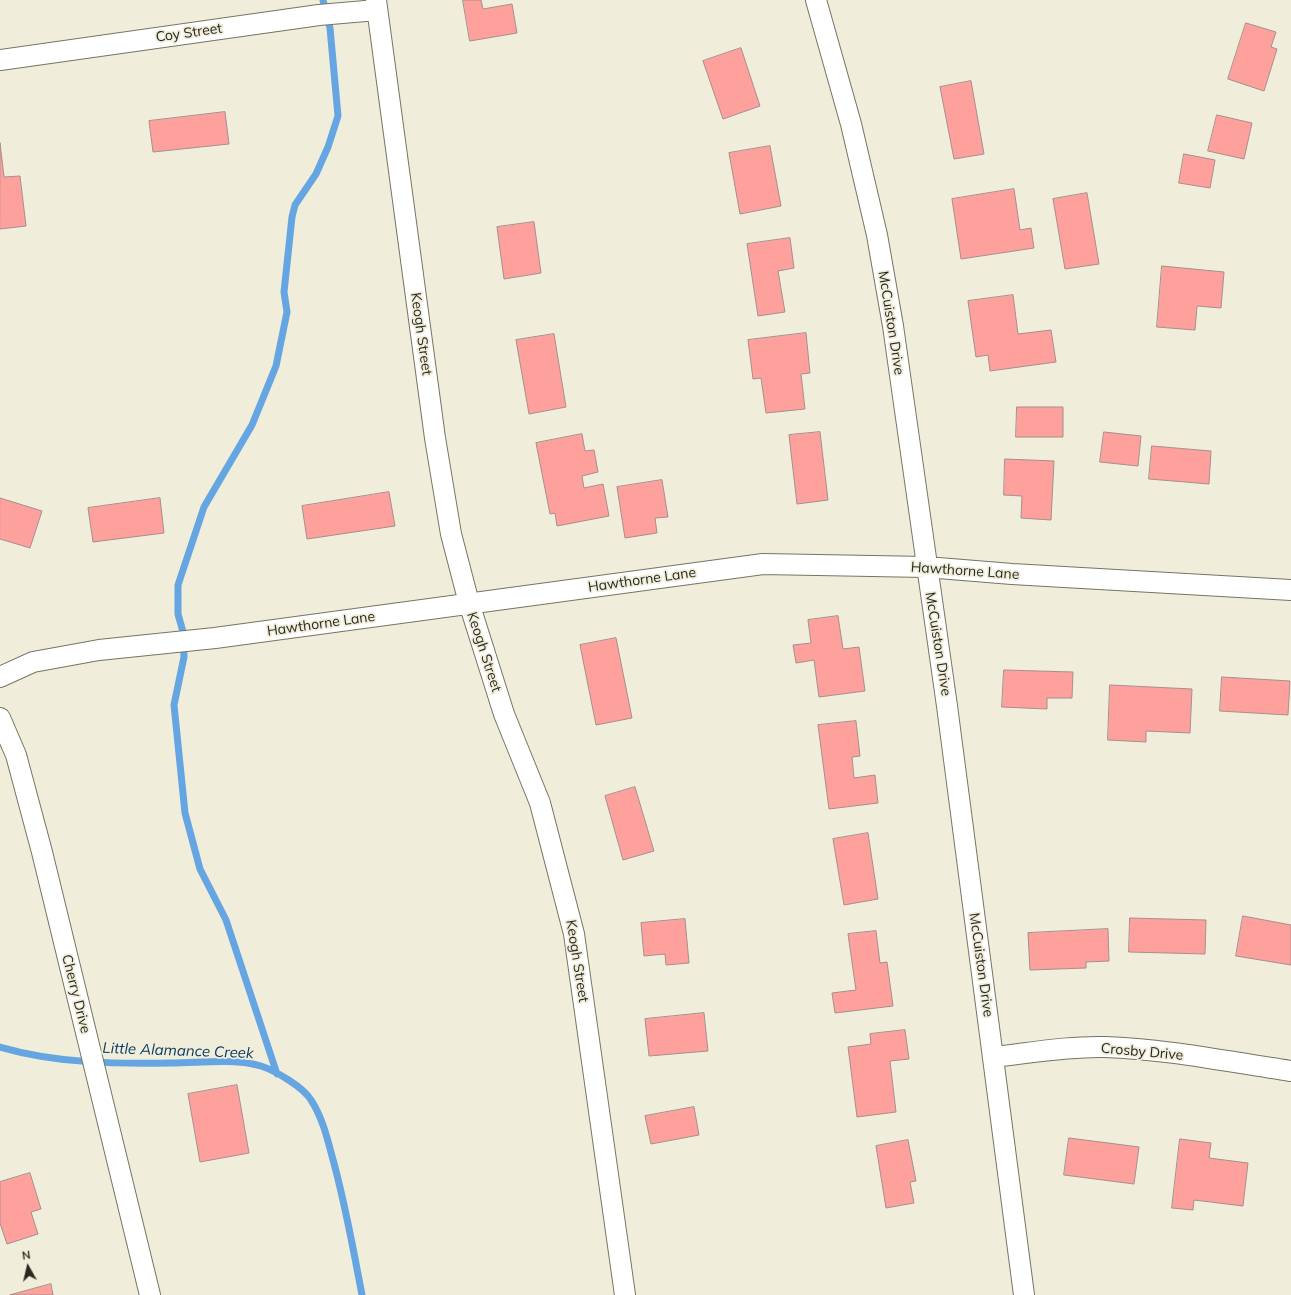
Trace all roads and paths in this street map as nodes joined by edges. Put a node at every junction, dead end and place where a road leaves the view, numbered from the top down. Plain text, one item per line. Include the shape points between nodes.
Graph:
1 (816, 0) edge
2 (377, 5) edge
3 (0, 60) edge
4 (926, 567) junction
5 (1291, 590) edge
6 (468, 603) junction
7 (0, 677) edge
8 (0, 718) edge
9 (993, 1057) junction
10 (1291, 1071) edge
11 (150, 1295) edge
12 (625, 1295) edge
13 (1024, 1295) edge

1 - 4 street, McCuiston Drive via 851,124 877,236 893,326
2 - 3 street, Coy Street
2 - 6 street, Keogh Street via 435,438 451,534
4 - 5 street, Hawthorne Lane
4 - 6 street, Hawthorne Lane via 763,564
4 - 9 street, McCuiston Drive
6 - 7 street, Hawthorne Lane via 215,638 99,650 33,662
6 - 12 street, Keogh Street via 504,714 540,803 574,934
8 - 11 street, Cherry Drive via 16,755 42,852
9 - 10 street, Crosby Drive via 1103,1047 1156,1050
9 - 13 street, McCuiston Drive

